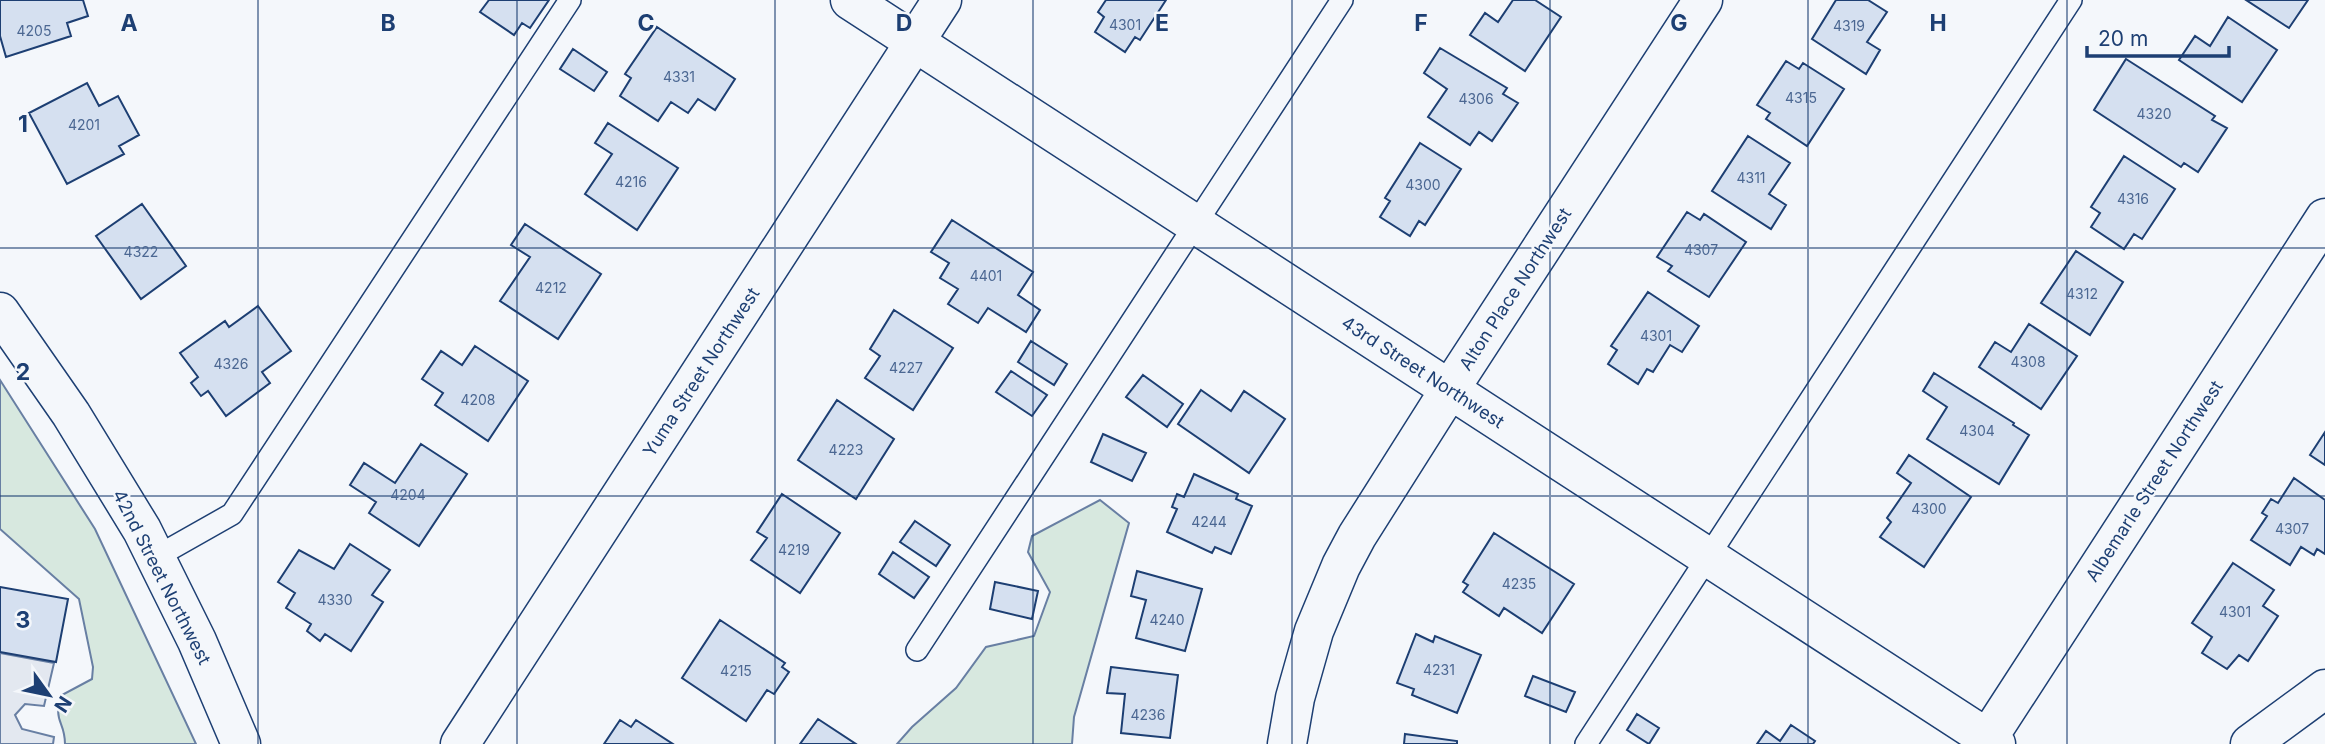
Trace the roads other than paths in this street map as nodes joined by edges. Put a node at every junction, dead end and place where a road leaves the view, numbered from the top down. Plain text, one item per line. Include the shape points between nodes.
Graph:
1 (570, 0) edge
2 (850, 0) edge
3 (942, 0) edge
4 (1342, 0) edge
5 (1703, 0) edge
6 (2071, 0) edge
7 (915, 42) junction
8 (2325, 218) edge
9 (1195, 224) junction
10 (0, 312) edge
11 (1450, 389) junction
12 (156, 557) junction
13 (1709, 558) junction
14 (917, 650) dead end
15 (2325, 689) edge
16 (1989, 742) edge
17 (241, 744) edge
18 (460, 744) edge
19 (1287, 744) edge
20 (1587, 744) edge
21 (2250, 744) edge

1 - 12 lane via 232,514
2 - 7 street, 43rd Street Northwest
3 - 7 street, Yuma Street Northwest
4 - 9 lane
5 - 11 street, Alton Place Northwest
6 - 13 lane
7 - 9 street, 43rd Street Northwest
7 - 18 street, Yuma Street Northwest
8 - 16 street, Albemarle Street Northwest
9 - 11 street, 43rd Street Northwest
9 - 14 lane
10 - 12 street, 42nd Street Northwest via 125,498
11 - 13 street, 43rd Street Northwest
11 - 19 street, Alton Place Northwest via 1341,566 1314,631
12 - 17 street, 42nd Street Northwest
13 - 16 street, 43rd Street Northwest
13 - 20 lane
15 - 21 street

